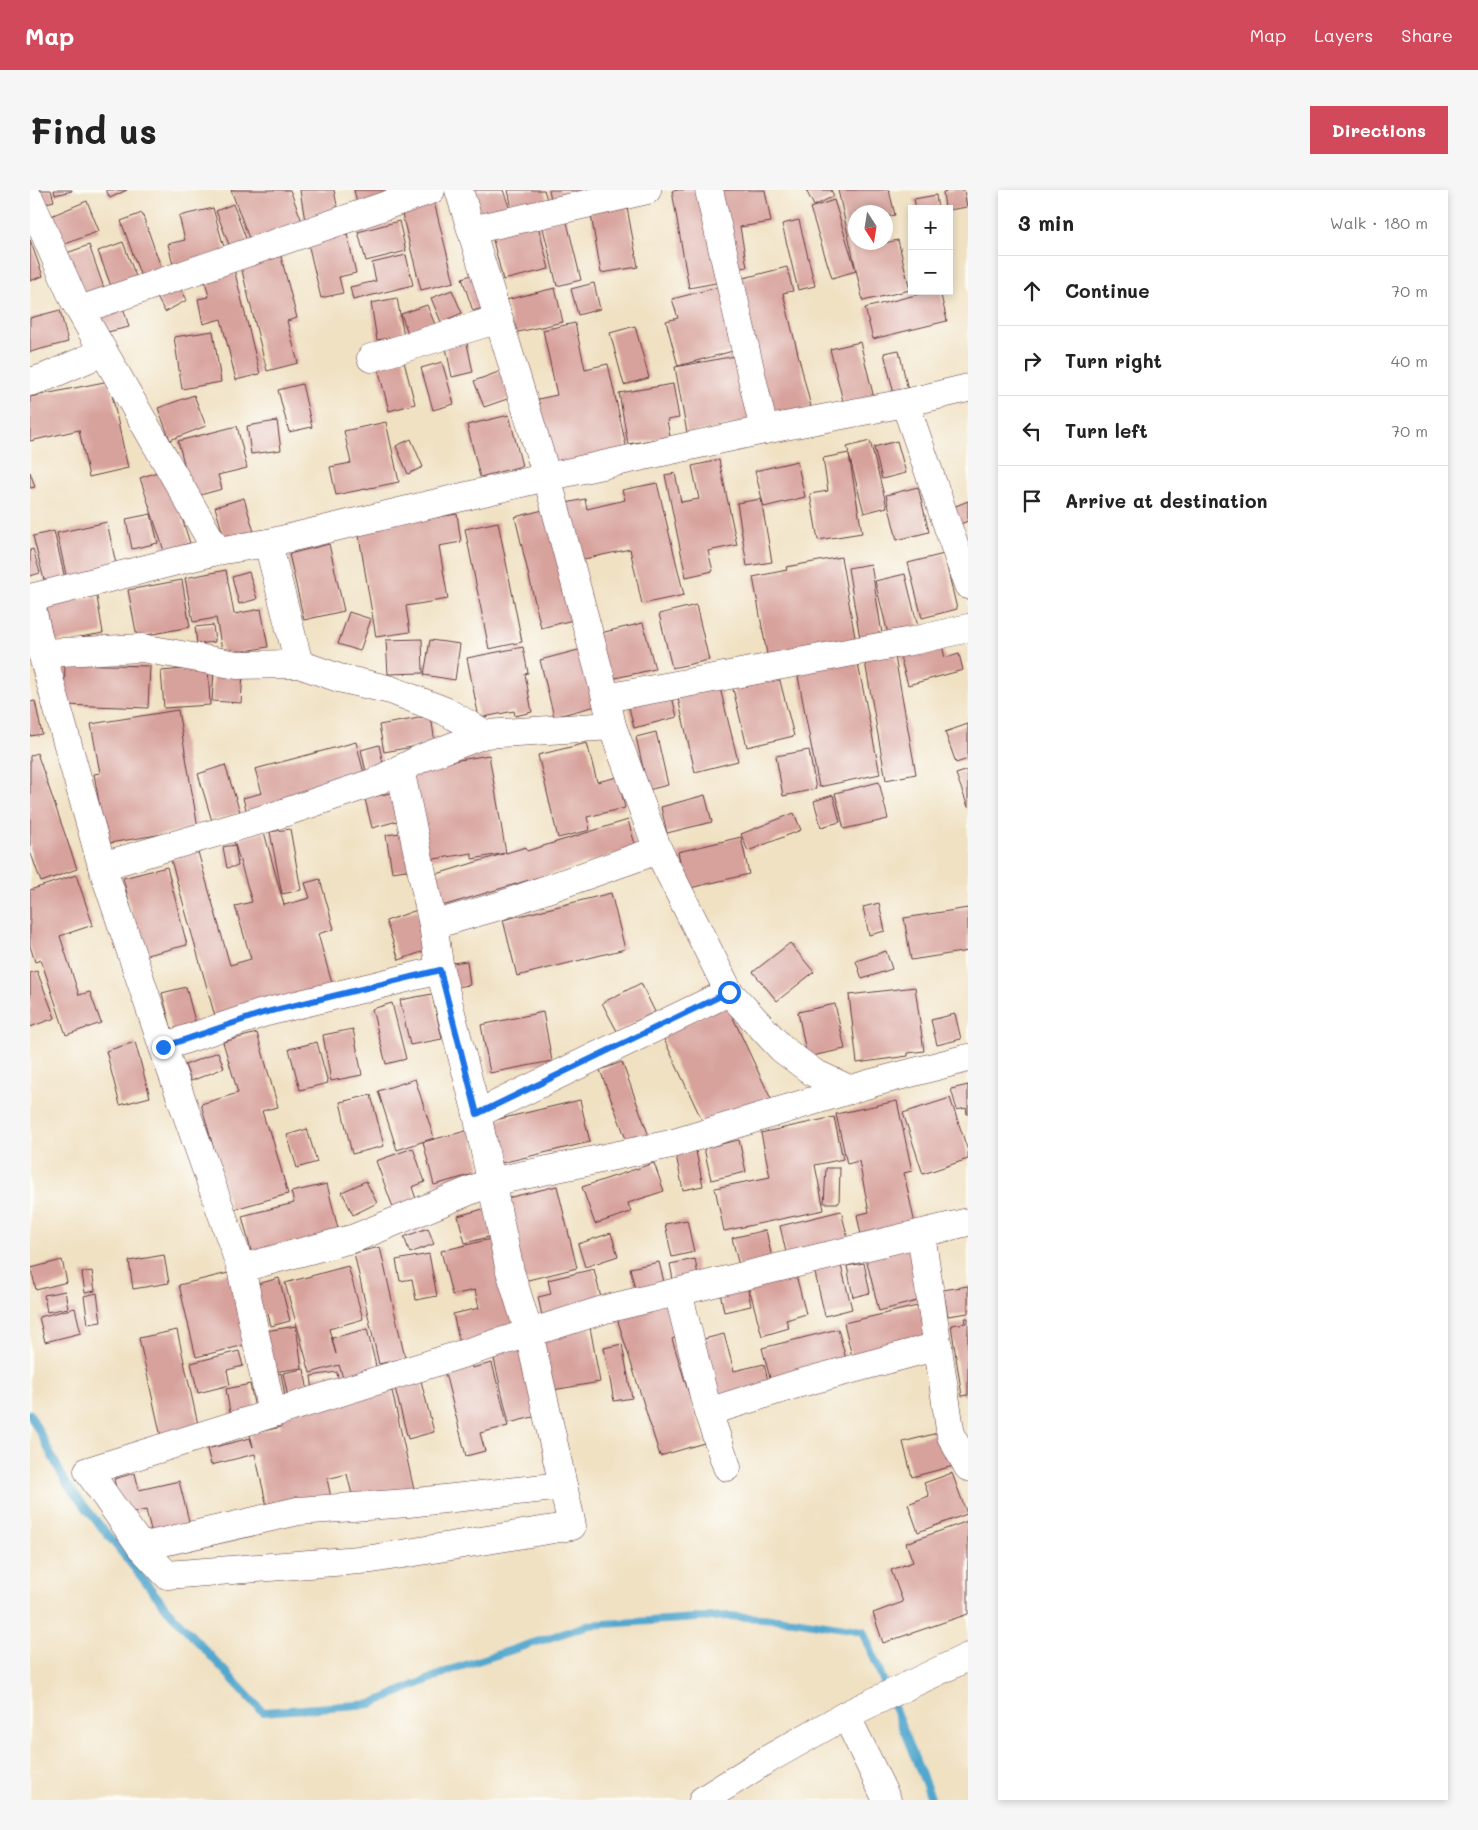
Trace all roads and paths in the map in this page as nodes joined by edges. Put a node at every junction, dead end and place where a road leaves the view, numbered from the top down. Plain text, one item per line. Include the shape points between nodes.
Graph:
1 (430, 190) edge
2 (459, 190) edge
3 (647, 190) edge
4 (709, 190) edge
5 (30, 200) edge
6 (472, 230) junction
7 (80, 310) junction
8 (499, 320) junction
9 (103, 352) junction
10 (371, 358) dead end
11 (30, 382) edge
12 (968, 388) edge
13 (905, 403) junction
14 (764, 430) junction
15 (547, 476) junction
16 (268, 543) junction
17 (217, 551) junction
18 (968, 585) edge
19 (30, 598) edge
20 (968, 628) edge
21 (42, 653) junction
22 (299, 664) junction
23 (606, 698) junction
24 (612, 726) junction
25 (485, 734) junction
26 (400, 768) junction
27 (658, 850) junction
28 (102, 866) junction
29 (433, 925) junction
30 (440, 970) junction
31 (729, 992) junction
32 (163, 1047) junction
33 (968, 1058) edge
34 (850, 1090) junction
35 (477, 1114) junction
36 (491, 1182) junction
37 (968, 1222) edge
38 (921, 1234) junction
39 (241, 1268) junction
40 (678, 1292) junction
41 (529, 1333) junction
42 (938, 1346) junction
43 (708, 1412) junction
44 (272, 1413) junction
45 (728, 1467) dead end
46 (968, 1467) edge
47 (563, 1486) junction
48 (141, 1547) junction
49 (968, 1657) edge
50 (846, 1715) junction
51 (703, 1800) edge
52 (888, 1800) edge

1 - 7 street
2 - 6 street
3 - 6 street
4 - 14 street
5 - 7 street
6 - 8 street
7 - 9 street
8 - 10 street
8 - 15 street
9 - 11 street
9 - 17 street
12 - 13 street
13 - 14 street
13 - 18 street
14 - 15 street
15 - 16 street
15 - 23 street
16 - 17 street
16 - 22 street
17 - 19 street
19 - 21 street
20 - 23 street
21 - 22 street via 142,648 237,665
21 - 28 street
22 - 25 street via 339,678 391,690 445,712
23 - 24 street
24 - 25 street
24 - 27 street
25 - 26 street
26 - 28 street via 375,782 274,816
26 - 29 street
27 - 29 street via 499,906
27 - 31 street
28 - 32 street
29 - 30 street
30 - 32 street via 263,1013
30 - 35 street
31 - 34 street via 782,1049 814,1073
31 - 35 street
32 - 39 street
33 - 34 street
34 - 36 street via 671,1144
35 - 36 street
36 - 39 street via 355,1238
36 - 41 street via 510,1270
37 - 38 street
38 - 40 street
38 - 42 street
39 - 44 street
40 - 41 street via 606,1309
40 - 43 street
41 - 44 street
41 - 47 street
42 - 43 street
42 - 46 street via 951,1436
43 - 45 street
44 - 48 street via 88,1471
47 - 48 street via 298,1511
47 - 48 street via 572,1526 372,1559 167,1574
49 - 50 street
50 - 51 street
50 - 52 street

